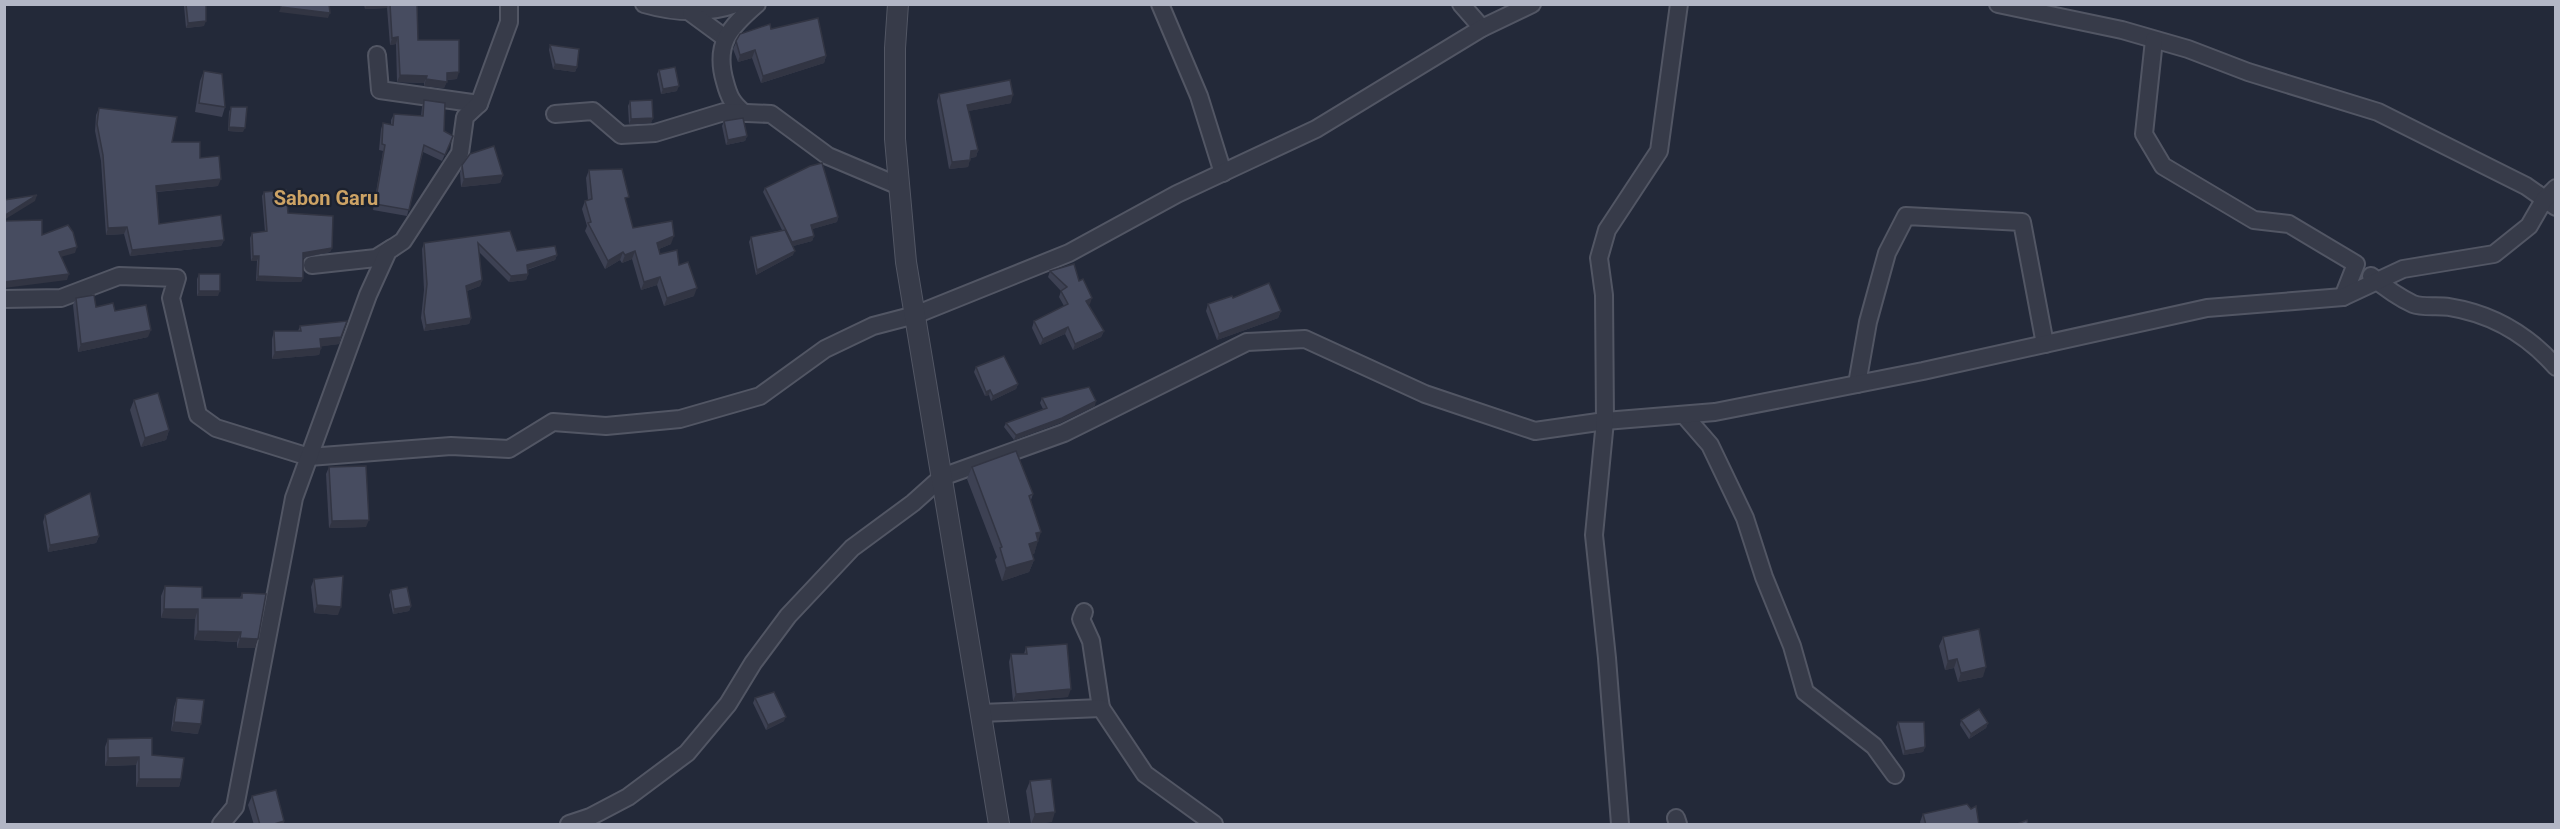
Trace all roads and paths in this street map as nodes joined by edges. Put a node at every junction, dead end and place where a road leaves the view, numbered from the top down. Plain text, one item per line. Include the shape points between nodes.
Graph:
1 (509, 4) edge
2 (644, 4) edge
3 (736, 4) edge
4 (757, 4) edge
5 (898, 4) edge
6 (1160, 4) edge
7 (1461, 4) edge
8 (1532, 4) edge
9 (1679, 4) edge
10 (1998, 4) edge
11 (691, 13) junction
12 (1482, 28) junction
13 (725, 38) junction
14 (2154, 40) junction
15 (377, 55) dead end
16 (479, 104) junction
17 (744, 113) junction
18 (555, 114) dead end
19 (1223, 173) junction
20 (899, 186) junction
21 (2552, 198) edge
22 (403, 241) junction
23 (2356, 264) junction
24 (312, 265) dead end
25 (2377, 281) junction
26 (2343, 297) junction
27 (4, 299) edge
28 (915, 315) junction
29 (2045, 344) junction
30 (2556, 367) edge
31 (1857, 384) junction
32 (1684, 415) junction
33 (1605, 421) junction
34 (309, 457) junction
35 (942, 477) junction
36 (1084, 612) dead end
37 (1101, 708) junction
38 (981, 713) junction
39 (1895, 775) dead end
40 (236, 807) junction
41 (221, 825) edge
42 (240, 825) edge
43 (569, 825) edge
44 (999, 825) edge
45 (1214, 825) edge
46 (1620, 825) edge

1 - 16 street via 509,22
2 - 11 street
3 - 11 street
4 - 13 street
5 - 20 street via 895,139
6 - 19 street via 1199,96
7 - 12 street
8 - 12 street
9 - 33 street via 1659,151 1607,230 1599,258 1604,294
10 - 14 street
11 - 13 street
12 - 19 street via 1316,129
13 - 17 street via 720,64 731,102
14 - 21 street via 2378,112
14 - 23 street via 2144,134 2163,166 2254,220 2289,224
15 - 16 street via 380,90
16 - 22 street via 465,117 460,153
17 - 18 street via 724,112 655,132 621,135 593,111
17 - 20 street via 771,114 828,156
19 - 28 street via 1069,253
20 - 28 street
21 - 25 street via 2529,226 2494,254 2403,269
22 - 24 street via 376,258
22 - 34 street via 388,251 368,294
23 - 25 street
23 - 26 street
25 - 26 street
25 - 30 street via 2415,305 2450,307 2493,319 2520,333
26 - 29 street via 2207,308
27 - 34 street via 61,298 119,276 177,278 171,298 198,415 216,428
28 - 34 street via 873,326 825,349 760,396 685,418 606,426 553,422 509,448 450,447
28 - 35 street
29 - 31 street
29 - 31 street via 2022,222 1906,216 1887,253 1868,322
31 - 32 street
32 - 33 street
32 - 39 street via 1710,445 1745,518 1805,692 1874,746
33 - 35 street via 1535,431 1425,394 1305,339 1247,342 1064,433
33 - 46 street via 1594,535
34 - 40 street via 294,498
35 - 38 street
35 - 43 street via 852,548 796,608 753,663 728,704 687,753 628,797
36 - 37 street via 1081,619 1091,641
37 - 38 street
37 - 45 street via 1145,774
38 - 44 street
40 - 41 street
40 - 42 street

